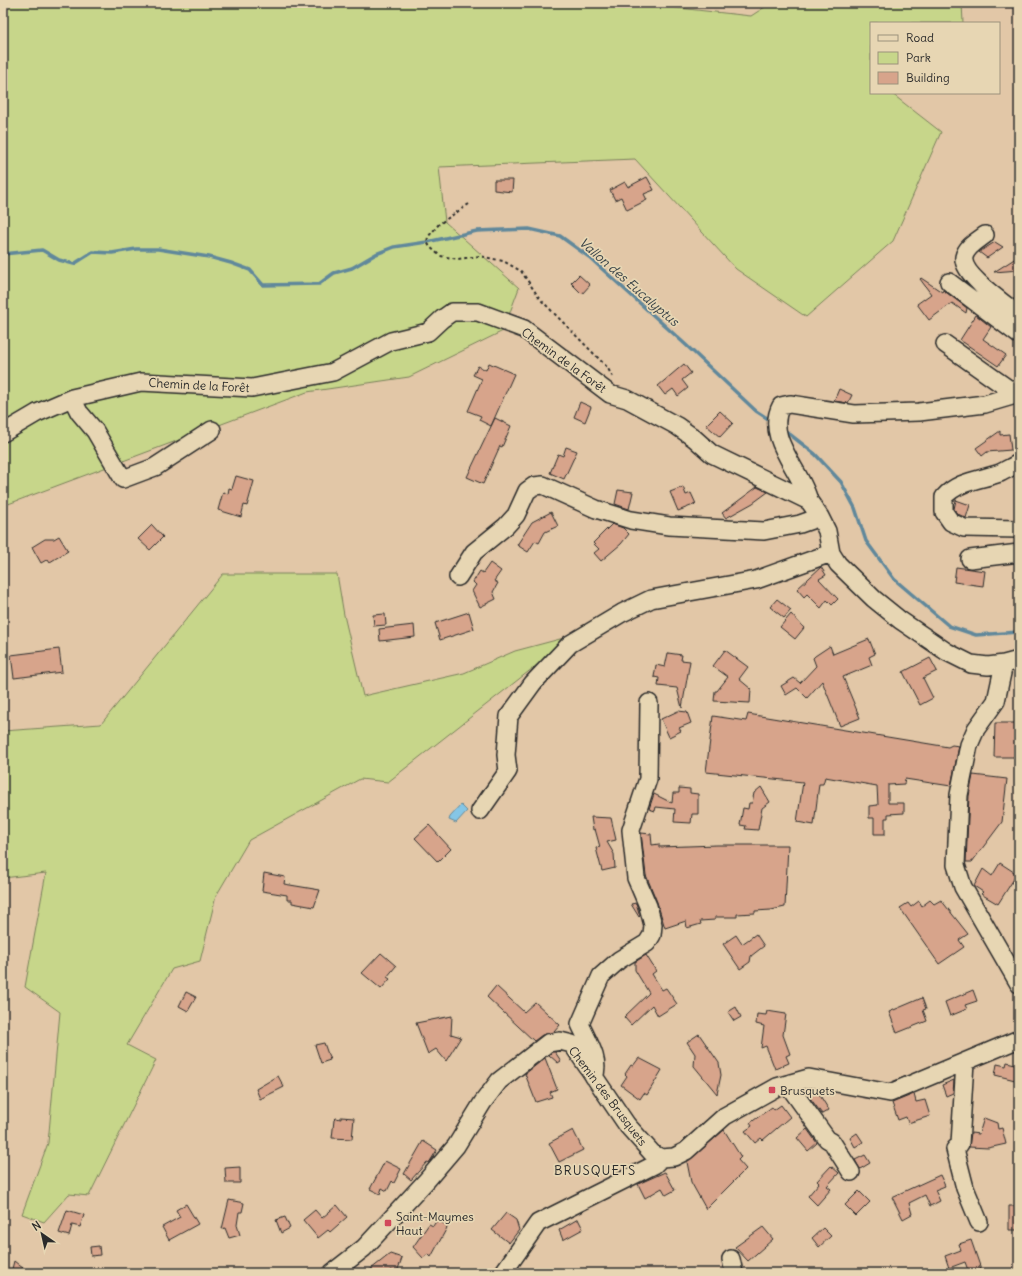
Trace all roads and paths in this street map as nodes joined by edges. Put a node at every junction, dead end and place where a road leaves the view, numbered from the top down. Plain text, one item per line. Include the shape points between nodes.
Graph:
1 (469, 204) dead end
2 (985, 235) dead end
3 (949, 282) dead end
4 (1019, 315) edge
5 (1019, 335) edge
6 (945, 344) dead end
7 (615, 380) dead end
8 (1018, 395) edge
9 (72, 398) junction
10 (212, 430) dead end
11 (3, 432) edge
12 (1019, 463) edge
13 (809, 501) junction
14 (820, 516) junction
15 (1019, 529) edge
16 (831, 553) junction
17 (1019, 553) edge
18 (970, 559) dead end
19 (458, 577) dead end
20 (1012, 662) edge
21 (649, 703) dead end
22 (480, 811) dead end
23 (1017, 978) edge
24 (1019, 1039) edge
25 (965, 1062) junction
26 (594, 1077) junction
27 (790, 1083) junction
28 (661, 1158) junction
29 (851, 1172) dead end
30 (979, 1222) dead end
31 (332, 1273) edge
32 (503, 1273) edge

1 - 7 path, Chemin de la Forêt via 439,224 428,237 430,247 440,256 458,259 480,256 503,261 521,271 540,298 607,367
2 - 4 street via 967,250 964,259 966,268 976,280
3 - 5 street
6 - 8 street
8 - 13 street via 985,404 919,412 854,414 790,404 781,406 776,415 778,433
9 - 10 street via 123,478 155,467
9 - 11 street, Chemin de la Forêt
9 - 13 street, Chemin de la Forêt via 141,382 252,388 333,372 391,341 428,332 452,312 478,312 524,329 610,394 627,399 694,438 712,454
12 - 15 street via 950,491 944,497 944,512 951,522 964,528
13 - 14 street, Chemin de la Forêt
14 - 16 street, Chemin de la Forêt via 827,531
14 - 19 street via 800,524 764,531 669,526 631,520 596,509 543,485 534,486 527,491 516,515 474,552
16 - 20 street, Chemin de la Forêt via 838,564 874,599 947,652 971,664 988,666
16 - 22 street via 756,580 651,599 570,644 533,683 509,716 506,755 508,771
17 - 18 street
20 - 23 street via 996,701 976,728 969,746 959,795 956,865 963,886
21 - 26 street via 648,779 632,830 636,878 653,925 652,935 647,943 619,960 601,976 580,1024 595,1058 597,1069
24 - 25 street
25 - 27 street via 890,1093 809,1078
25 - 30 street via 960,1144 955,1149 965,1188
26 - 28 street, Chemin des Brusquets via 627,1125 652,1153
26 - 31 street, Chemin des Brusquets via 572,1044 560,1041 548,1043 499,1081 456,1146 427,1180 364,1248
27 - 28 street via 777,1087 725,1116 686,1151 674,1157
27 - 29 street via 791,1089 827,1139 832,1142
28 - 32 street via 654,1165 538,1223

